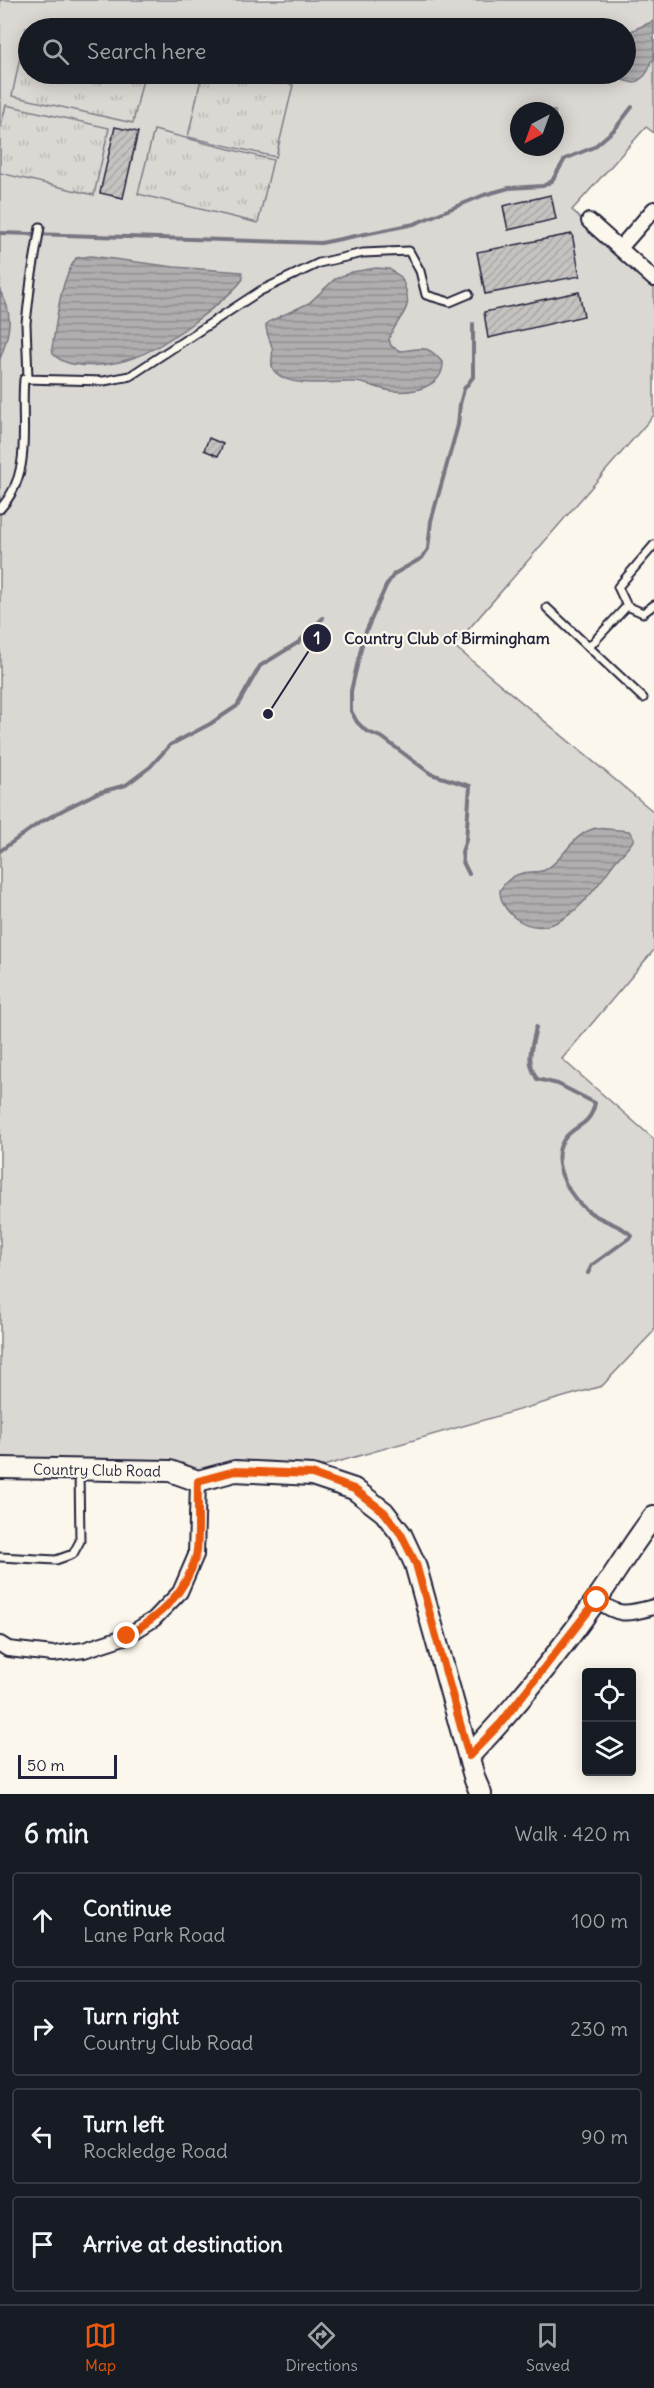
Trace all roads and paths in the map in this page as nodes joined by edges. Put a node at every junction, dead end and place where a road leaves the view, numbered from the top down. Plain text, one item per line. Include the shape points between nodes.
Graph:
1 (654, 209) edge
2 (589, 220) dead end
3 (40, 227) dead end
4 (620, 248) junction
5 (654, 279) edge
6 (469, 294) dead end
7 (28, 379) junction
8 (0, 509) edge
9 (654, 545) edge
10 (627, 606) junction
11 (654, 606) edge
12 (547, 608) dead end
13 (589, 647) junction
14 (643, 698) dead end
15 (0, 1468) edge
16 (79, 1469) junction
17 (198, 1481) junction
18 (654, 1516) edge
19 (0, 1557) edge
20 (597, 1600) junction
21 (654, 1607) edge
22 (0, 1644) edge
23 (469, 1756) junction
24 (481, 1794) edge

1 - 4 street
2 - 4 street
3 - 7 lane via 26,323
4 - 5 street
6 - 7 lane via 450,302 426,295 420,270 409,251 363,253 319,263 260,291 130,376 104,381
7 - 8 lane via 24,379 22,400 23,464 12,496
9 - 10 lane via 618,587
10 - 11 lane via 643,612
10 - 13 lane
12 - 13 lane
13 - 14 lane
15 - 16 street, Country Club Road
16 - 17 street, Country Club Road via 170,1471
16 - 19 lane via 80,1541 73,1554 56,1560
17 - 22 street via 196,1555 180,1592 154,1619 127,1636 84,1650 53,1654 8,1649
17 - 23 street via 235,1471 312,1474 354,1489 384,1512 416,1564
18 - 20 street
20 - 21 street via 611,1611 626,1614
20 - 23 street via 501,1723
23 - 24 street

